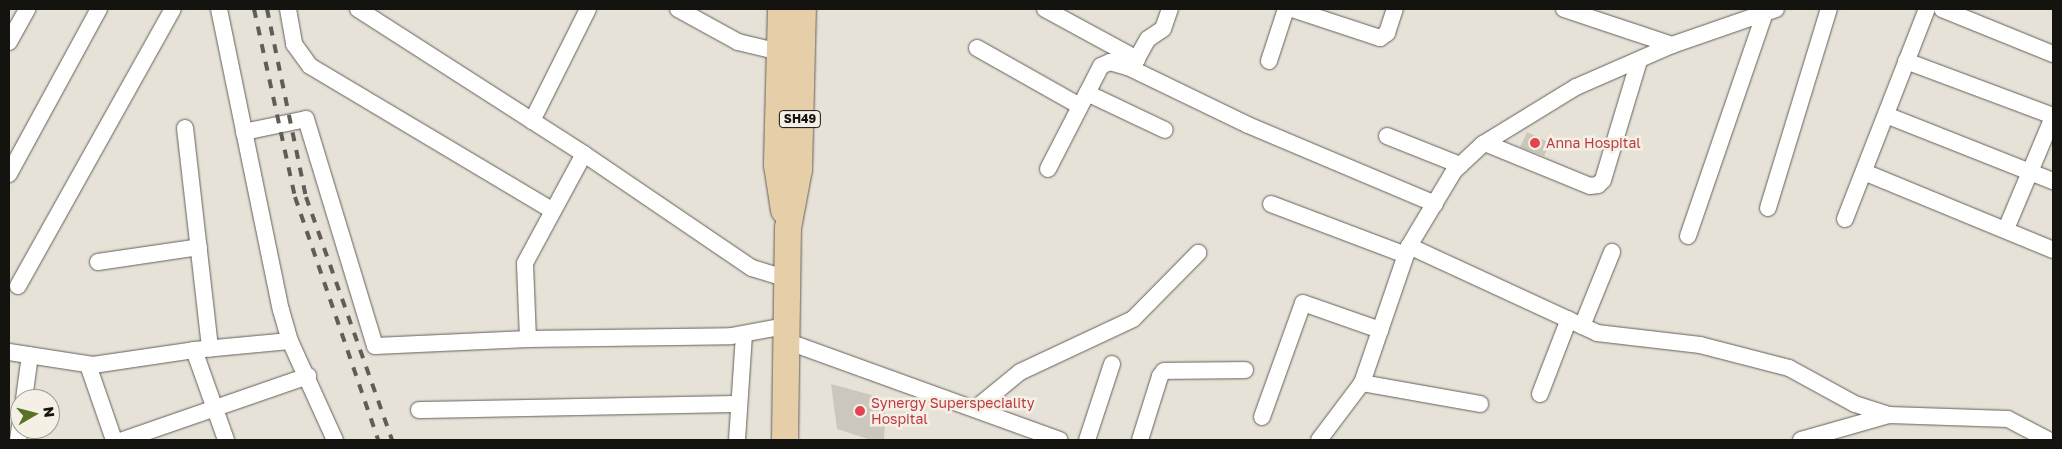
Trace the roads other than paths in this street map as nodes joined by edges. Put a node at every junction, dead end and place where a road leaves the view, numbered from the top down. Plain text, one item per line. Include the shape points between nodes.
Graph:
1 (27, 9) edge
2 (99, 9) edge
3 (173, 9) edge
4 (219, 9) edge
5 (288, 9) edge
6 (358, 9) edge
7 (588, 9) edge
8 (679, 9) edge
9 (782, 9) edge
10 (803, 9) edge
11 (1045, 9) edge
12 (1170, 9) edge
13 (1286, 9) edge
14 (1292, 9) edge
15 (1395, 9) edge
16 (1564, 9) edge
17 (1829, 9) edge
18 (1927, 9) edge
19 (1942, 9) edge
20 (1769, 10) edge
21 (9, 42) edge
22 (1672, 46) junction
23 (977, 48) dead end
24 (780, 52) junction
25 (2053, 54) edge
26 (1269, 61) dead end
27 (1639, 61) junction
28 (1906, 61) junction
29 (1132, 63) junction
30 (1083, 100) junction
31 (1886, 115) junction
32 (2053, 116) edge
33 (532, 121) junction
34 (185, 128) dead end
35 (1165, 130) dead end
36 (244, 132) junction
37 (1387, 136) dead end
38 (1485, 143) junction
39 (584, 154) junction
40 (1460, 165) junction
41 (1048, 169) dead end
42 (1864, 172) junction
43 (2031, 172) junction
44 (9, 174) edge
45 (2053, 181) edge
46 (1271, 204) dead end
47 (1435, 204) junction
48 (1768, 208) dead end
49 (552, 210) junction
50 (1845, 219) dead end
51 (788, 228) junction
52 (2006, 230) junction
53 (1688, 236) dead end
54 (199, 247) junction
55 (2053, 250) edge
56 (1408, 251) junction
57 (1612, 252) dead end
58 (1198, 253) dead end
59 (98, 262) dead end
60 (787, 279) junction
61 (18, 286) dead end
62 (1575, 322) junction
63 (1380, 330) junction
64 (786, 333) junction
65 (744, 335) junction
66 (528, 339) junction
67 (290, 341) junction
68 (202, 349) junction
69 (9, 352) edge
70 (30, 355) junction
71 (1112, 364) dead end
72 (88, 365) junction
73 (1245, 370) dead end
74 (308, 376) junction
75 (1362, 383) junction
76 (25, 389) edge
77 (1540, 394) dead end
78 (739, 404) junction
79 (1480, 404) dead end
80 (215, 409) junction
81 (975, 409) junction
82 (419, 410) dead end
83 (1889, 415) junction
84 (1262, 417) dead end
85 (2041, 438) edge
86 (114, 440) edge
87 (123, 440) edge
88 (226, 440) edge
89 (335, 440) edge
90 (737, 440) edge
91 (785, 440) edge
92 (1060, 440) edge
93 (1087, 440) edge
94 (1140, 440) edge
95 (1319, 440) edge
96 (1801, 440) edge

1 - 21 street
2 - 44 street
3 - 61 street
4 - 36 street
5 - 49 street via 294,44 310,66
6 - 33 street
7 - 33 street
8 - 24 street via 738,42
9 - 24 main road, SH49
10 - 51 main road, SH49 via 799,169
11 - 29 street
12 - 29 street via 1163,29 1148,39
13 - 26 street
14 - 15 street via 1380,38 1387,33
16 - 22 street
17 - 48 street
18 - 28 street
19 - 25 street
20 - 22 street
20 - 53 street
22 - 27 street
23 - 30 street
24 - 51 main road, SH49 via 777,165
27 - 38 street via 1576,86
27 - 38 street via 1603,180 1598,185 1590,186
28 - 31 street
28 - 32 street
29 - 30 street via 1105,62
29 - 47 street via 1248,125
30 - 35 street
30 - 41 street
31 - 42 street
31 - 43 street
32 - 43 street
33 - 39 street
34 - 54 street
36 - 66 street via 306,119 375,346
36 - 67 street
37 - 40 street
38 - 40 street
39 - 49 street
39 - 60 street via 752,268
40 - 47 street
42 - 50 street
42 - 52 street
43 - 45 street
43 - 52 street
46 - 56 street
47 - 56 street
49 - 66 street via 525,263
51 - 60 main road, SH49
52 - 55 street
54 - 59 street
54 - 68 street
56 - 62 street
56 - 63 street
57 - 62 street
58 - 81 street via 1133,319 1020,372
60 - 64 main road, SH49
62 - 77 street
62 - 83 street via 1597,333 1700,345 1789,368 1855,404
63 - 75 street
63 - 84 street via 1308,304 1300,306
64 - 65 street
64 - 81 street
64 - 91 main road, SH49
65 - 66 street
65 - 78 street
67 - 68 street
67 - 74 street
68 - 72 street
68 - 80 street
69 - 70 street
70 - 72 street
70 - 76 street
71 - 93 street
72 - 86 street
73 - 94 street via 1164,371
74 - 80 street
74 - 89 street
75 - 79 street
75 - 95 street
78 - 82 street
78 - 90 street
80 - 87 street
80 - 88 street
81 - 92 street
83 - 85 street via 2008,419
83 - 96 street

